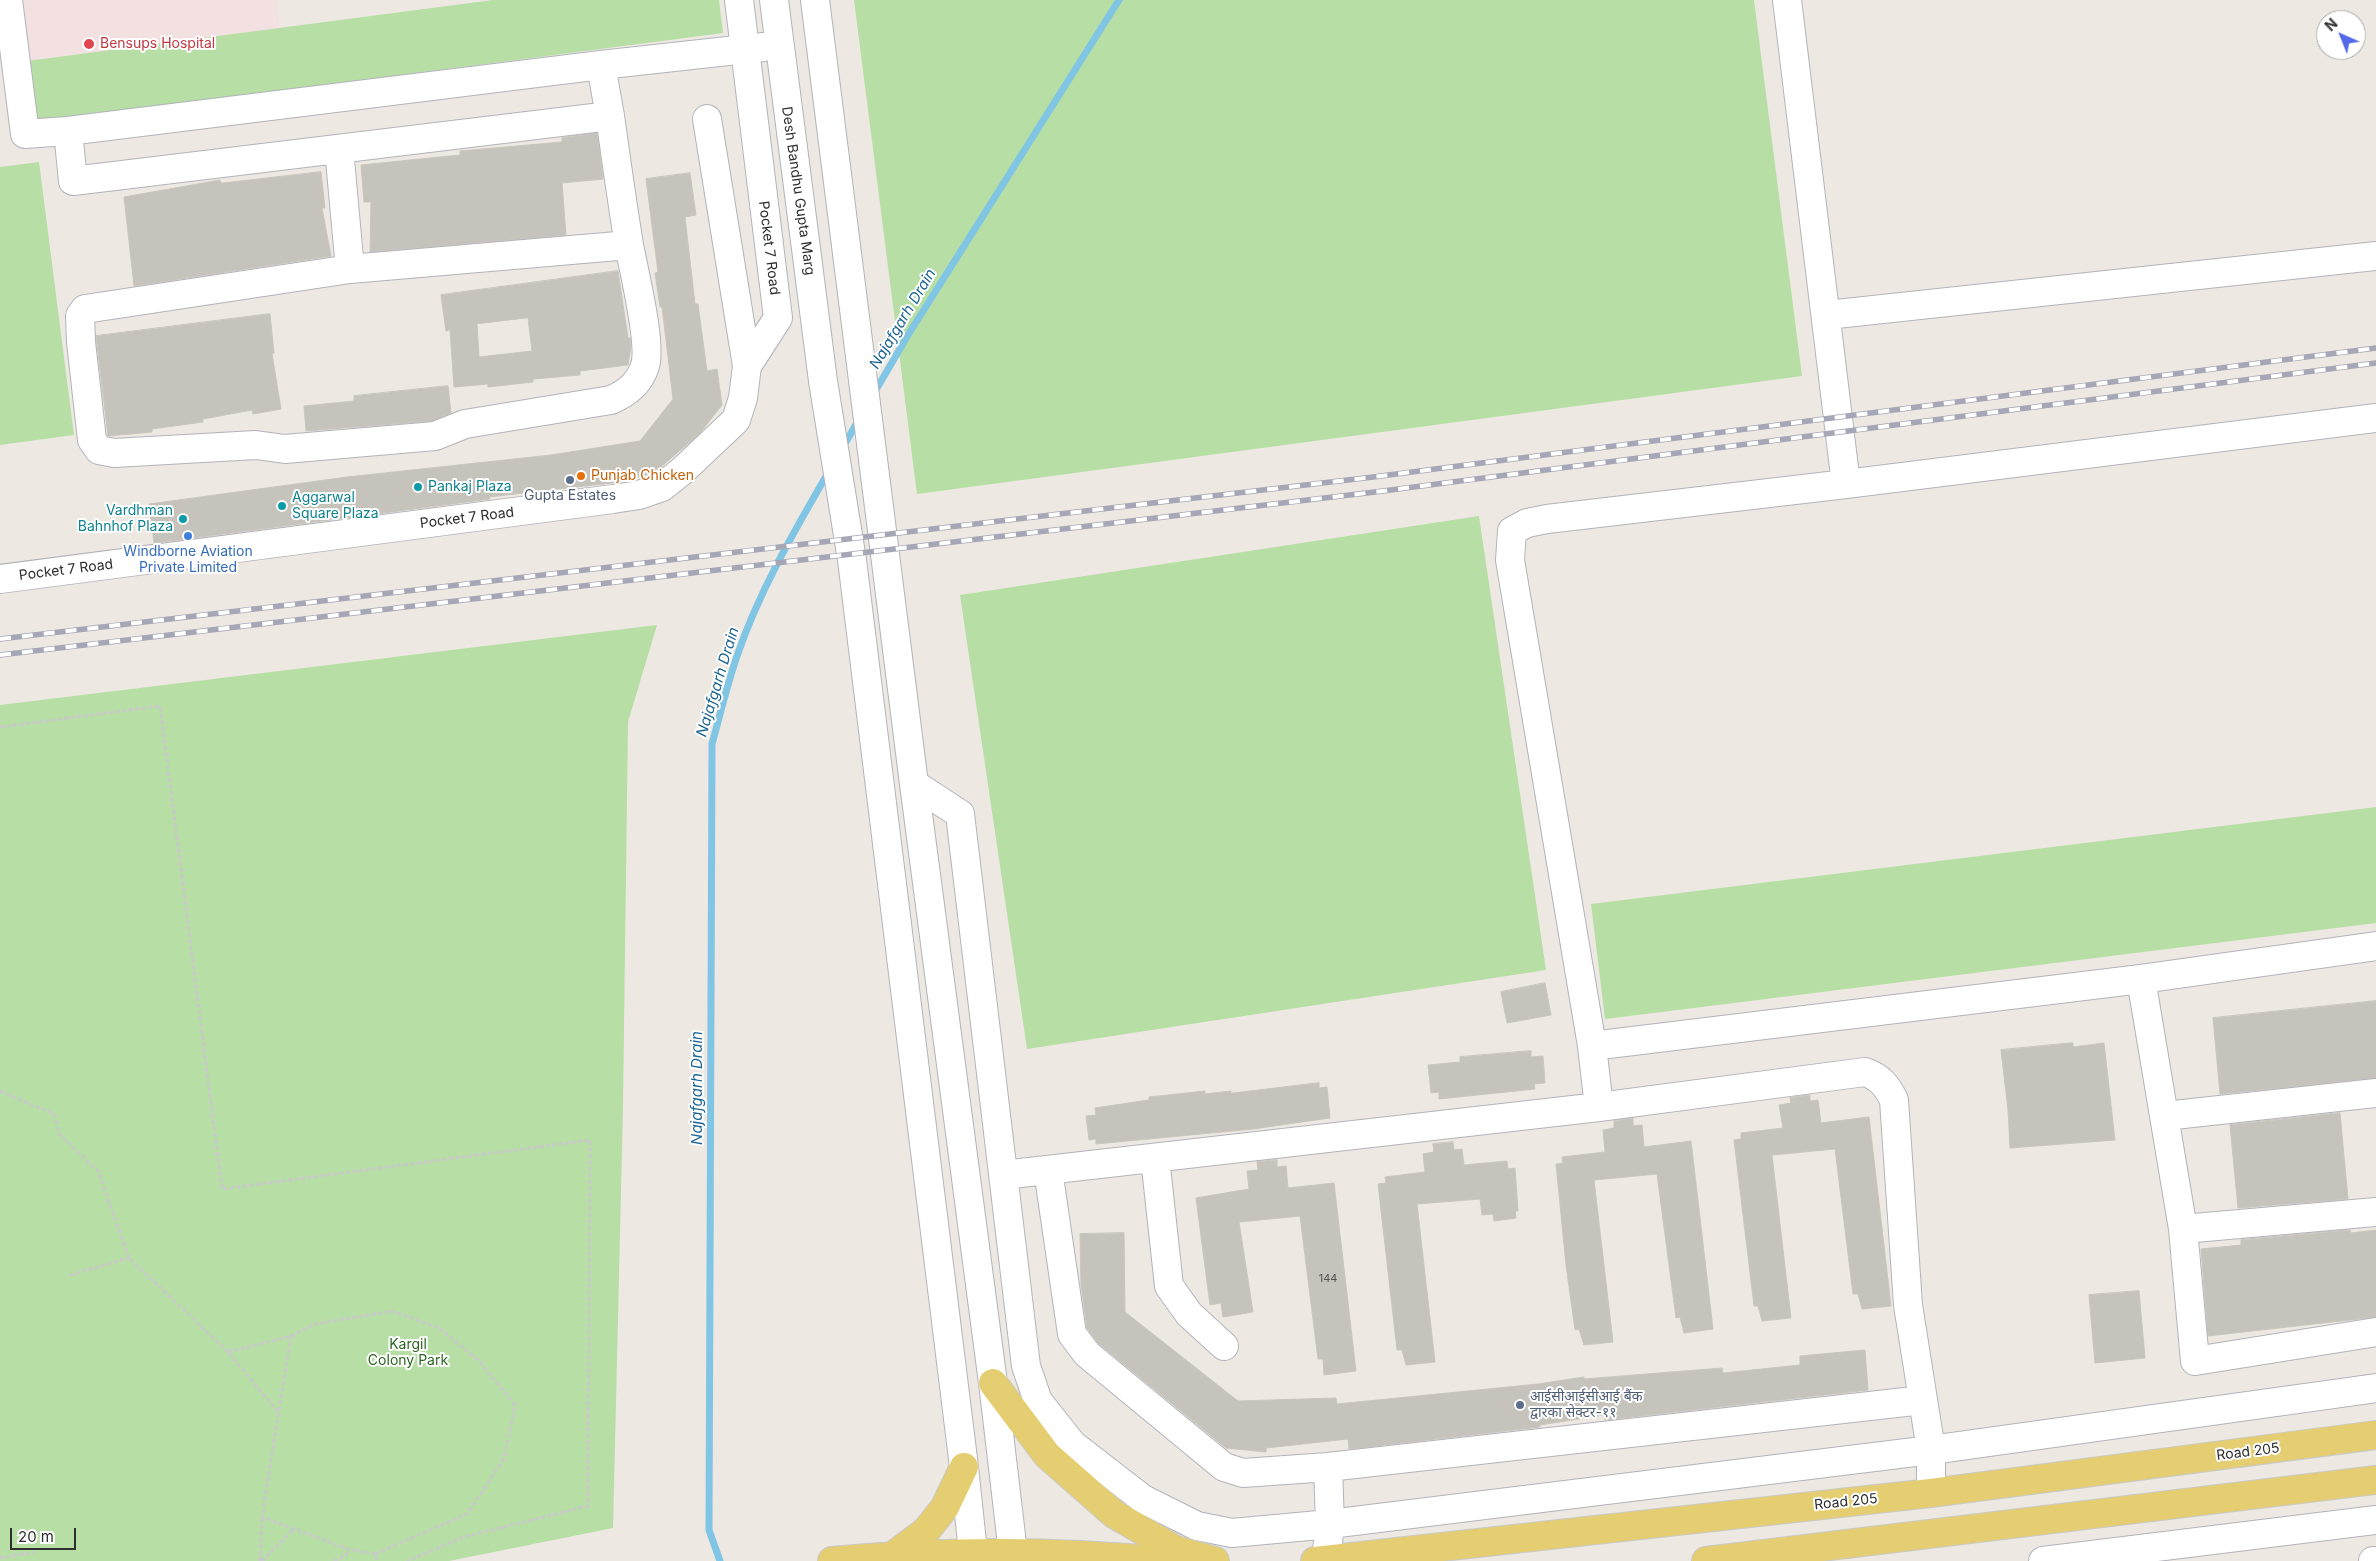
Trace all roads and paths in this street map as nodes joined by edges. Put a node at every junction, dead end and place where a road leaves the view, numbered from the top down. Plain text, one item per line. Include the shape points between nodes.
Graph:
1 (8, 0) edge
2 (740, 0) edge
3 (774, 0) edge
4 (815, 0) edge
5 (1787, 0) edge
6 (779, 46) junction
7 (746, 48) junction
8 (601, 65) junction
9 (610, 116) junction
10 (707, 119) dead end
11 (68, 131) junction
12 (792, 146) junction
13 (338, 149) junction
14 (762, 195) junction
15 (629, 245) junction
16 (2376, 256) edge
17 (350, 269) junction
18 (1827, 315) junction
19 (747, 366) junction
20 (2376, 418) edge
21 (1846, 484) junction
22 (0, 579) edge
23 (0, 727) edge
24 (914, 784) junction
25 (2376, 946) edge
26 (2141, 979) junction
27 (1592, 1046) junction
28 (0, 1091) edge
29 (2376, 1093) edge
30 (1598, 1097) junction
31 (2165, 1116) junction
32 (1155, 1158) junction
33 (1048, 1170) junction
34 (1003, 1175) junction
35 (2376, 1212) edge
36 (2183, 1229) junction
37 (129, 1258) junction
38 (70, 1275) dead end
39 (2376, 1332) edge
40 (290, 1336) junction
41 (1224, 1346) dead end
42 (228, 1352) junction
43 (993, 1383) junction
44 (2376, 1388) edge
45 (1923, 1400) junction
46 (279, 1414) junction
47 (2376, 1435) edge
48 (1931, 1450) junction
49 (964, 1466) junction
50 (1328, 1479) junction
51 (2376, 1480) edge
52 (1930, 1493) junction
53 (262, 1517) junction
54 (2376, 1520) edge
55 (1330, 1524) junction
56 (293, 1530) junction
57 (348, 1549) junction
58 (34, 1552) dead end
59 (375, 1554) junction
60 (894, 1555) junction
61 (0, 1558) edge
62 (973, 1558) edge
63 (1013, 1558) edge
64 (1321, 1560) edge
65 (261, 1561) edge
66 (334, 1561) edge
67 (378, 1561) edge
68 (407, 1561) edge
69 (832, 1561) edge
70 (1159, 1561) edge
71 (1215, 1561) edge
72 (1706, 1561) edge
73 (2043, 1561) edge

1 - 11 street via 25,134
2 - 7 street, Pocket 7 Road
3 - 6 street, Desh Bandhu Gupta Marg
4 - 24 street
5 - 18 street
6 - 7 street
6 - 12 street, Desh Bandhu Gupta Marg
7 - 8 street
7 - 14 street, Pocket 7 Road
8 - 9 street
8 - 11 street
9 - 13 street
9 - 15 street
10 - 19 street
11 - 13 street via 73,181
12 - 14 street
12 - 49 street, Desh Bandhu Gupta Marg via 823,381 852,560
13 - 17 street
14 - 19 street, Pocket 7 Road via 778,318
15 - 17 street
15 - 17 street via 647,345 645,366 637,382 626,393 611,400 479,421 435,436 286,449 256,445 114,453 99,450 92,440 81,342 80,316 85,309
16 - 18 street
18 - 21 street
19 - 22 street, Pocket 7 Road via 736,420 662,487 639,495
20 - 21 street
21 - 27 street via 1548,519 1527,523 1512,531 1510,560
23 - 68 path via 160,706 222,1189 590,1140 588,1506 464,1537
24 - 34 street via 960,814
24 - 43 street
25 - 26 street
26 - 27 street
26 - 31 street
27 - 30 street
28 - 37 path via 54,1114 60,1135 98,1171
29 - 31 street
30 - 32 street
30 - 45 street via 1865,1072 1876,1076 1894,1100 1908,1305
31 - 36 street
32 - 33 street
32 - 41 street via 1169,1286 1189,1314
33 - 34 street
33 - 50 street via 1072,1334 1087,1354 1224,1467 1243,1473
34 - 55 street via 1026,1366 1038,1401 1072,1444 1143,1499 1197,1526 1232,1533
35 - 36 street
36 - 39 street via 2195,1361
37 - 38 path
37 - 42 path
40 - 42 path
40 - 46 path
40 - 59 path via 315,1324 392,1311 439,1328 478,1360 515,1405 504,1459 467,1514
42 - 46 path
43 - 63 street
43 - 71 main road via 1046,1456 1114,1514 1176,1550
44 - 48 street
45 - 48 street
45 - 50 street
46 - 53 path
47 - 52 main road, Road 205
48 - 52 street
48 - 55 street
49 - 60 main road via 944,1508 926,1531
49 - 62 street, Desh Bandhu Gupta Marg
50 - 55 street
51 - 72 main road
52 - 64 main road, Road 205
53 - 56 path
53 - 65 path
54 - 73 street
55 - 64 street
56 - 57 path
56 - 65 path
57 - 59 path
57 - 66 path via 346,1555
58 - 61 path
59 - 67 path
60 - 62 main road
60 - 69 main road
62 - 63 main road
63 - 70 main road

